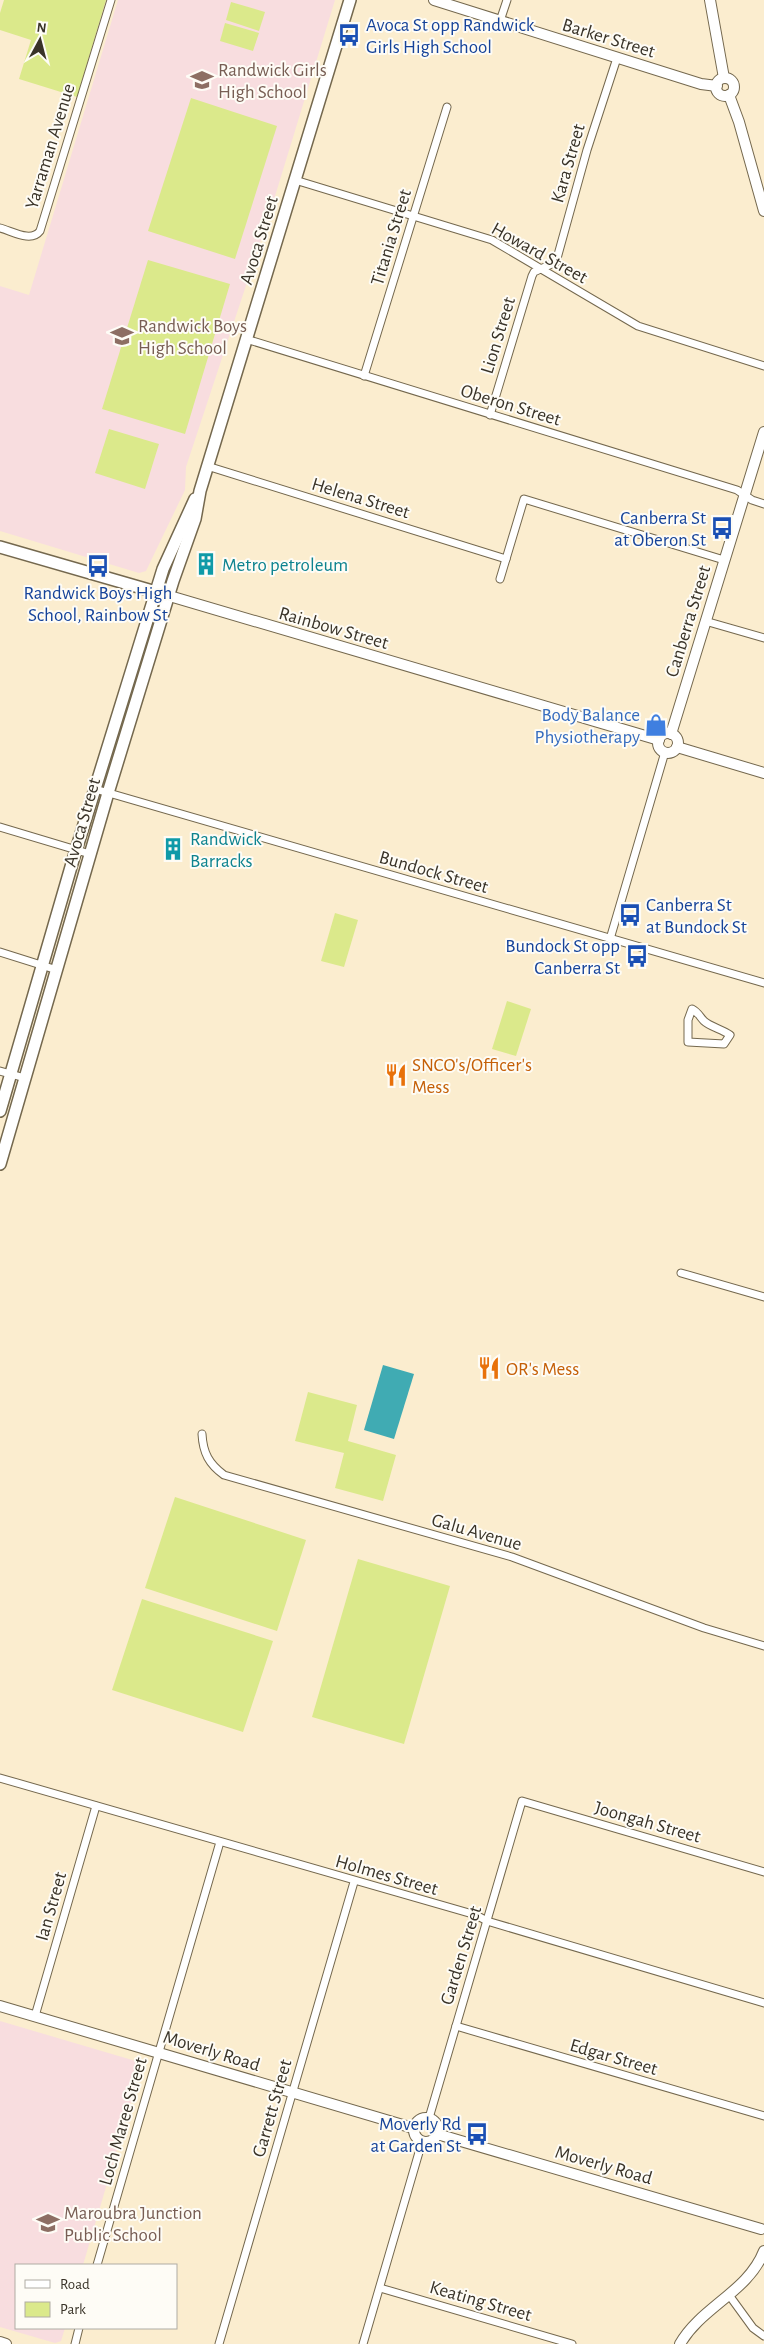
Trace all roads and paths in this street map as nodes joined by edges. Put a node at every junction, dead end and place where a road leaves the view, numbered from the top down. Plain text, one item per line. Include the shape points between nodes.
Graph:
1 (111, 0) edge
2 (350, 0) edge
3 (434, 0) edge
4 (507, 0) edge
5 (710, 0) edge
6 (500, 21) junction
7 (617, 58) junction
8 (720, 82) junction
9 (729, 95) junction
10 (447, 107) dead end
11 (295, 180) junction
12 (763, 204) edge
13 (413, 217) junction
14 (0, 228) edge
15 (541, 269) junction
16 (246, 339) junction
17 (764, 366) edge
18 (364, 376) junction
19 (490, 415) junction
20 (764, 432) edge
21 (207, 466) junction
22 (200, 491) junction
23 (745, 496) junction
24 (764, 504) edge
25 (0, 547) edge
26 (506, 559) junction
27 (724, 560) junction
28 (500, 579) dead end
29 (156, 592) junction
30 (169, 596) junction
31 (706, 621) junction
32 (764, 638) edge
33 (671, 734) junction
34 (659, 740) junction
35 (677, 747) junction
36 (665, 752) junction
37 (764, 772) edge
38 (95, 789) junction
39 (108, 793) junction
40 (0, 827) edge
41 (76, 850) junction
42 (90, 854) junction
43 (610, 939) junction
44 (0, 952) edge
45 (42, 965) junction
46 (57, 970) junction
47 (764, 983) edge
48 (692, 1009) joint
49 (5, 1072) edge
50 (25, 1078) junction
51 (0, 1111) edge
52 (0, 1164) edge
53 (681, 1273) dead end
54 (764, 1297) edge
55 (202, 1434) dead end
56 (764, 1646) edge
57 (0, 1778) edge
58 (522, 1801) joint
59 (96, 1806) junction
60 (220, 1842) junction
61 (764, 1872) edge
62 (354, 1882) junction
63 (487, 1921) junction
64 (764, 2003) edge
65 (0, 2006) edge
66 (35, 2016) junction
67 (456, 2026) junction
68 (159, 2052) junction
69 (292, 2093) junction
70 (764, 2116) edge
71 (429, 2118) junction
72 (414, 2128) junction
73 (437, 2134) junction
74 (422, 2142) junction
75 (763, 2231) edge
76 (764, 2251) edge
77 (97, 2264) edge
78 (380, 2288) junction
79 (729, 2295) junction
80 (79, 2329) edge
81 (764, 2336) edge
82 (0, 2342) edge
83 (6, 2344) edge
84 (74, 2344) edge
85 (219, 2344) edge
86 (363, 2344) edge
87 (572, 2344) edge
88 (680, 2344) edge

1 - 14 street, Yarraman Avenue via 40,231 30,237
2 - 11 main road, Avoca Street
3 - 6 street, Barker Street
4 - 6 street
5 - 8 street
6 - 7 street, Barker Street
7 - 8 street, Barker Street via 701,84
7 - 15 street, Kara Street via 584,158 556,262
8 - 9 street via 721,95
8 - 9 street via 730,79 733,83 733,91
9 - 12 street
10 - 13 street, Titania Street
11 - 13 street, Howard Street
11 - 16 main road, Avoca Street
13 - 15 street, Howard Street via 492,240
13 - 18 street, Titania Street
15 - 17 street, Howard Street via 638,326
15 - 19 street, Lion Street via 532,276
16 - 18 street, Oberon Street
16 - 21 main road, Avoca Street
18 - 19 street, Oberon Street
19 - 23 street, Oberon Street via 737,490
20 - 23 street, Canberra Street
21 - 22 main road, Avoca Street
21 - 26 street, Helena Street
22 - 29 main road, Avoca Street via 163,569
22 - 30 main road, Avoca Street via 195,519
23 - 24 street, Oberon Street
23 - 27 street, Canberra Street
25 - 29 main road, Rainbow Street
26 - 27 street via 524,499
26 - 28 street
27 - 31 street, Canberra Street
29 - 30 street, Rainbow Street
29 - 38 main road, Avoca Street
30 - 34 street, Rainbow Street
30 - 39 main road, Avoca Street
31 - 32 street
31 - 33 street, Canberra Street
33 - 34 street via 664,734
33 - 35 street via 678,740
34 - 36 street via 659,747
35 - 36 street
35 - 37 street
36 - 43 street
38 - 39 street, Bundock Street
38 - 41 main road, Avoca Street
39 - 42 main road, Avoca Street
39 - 43 street, Bundock Street
40 - 41 street
41 - 42 street
41 - 45 main road, Avoca Street
42 - 46 main road, Avoca Street
43 - 47 street, Bundock Street
44 - 45 street
45 - 46 street
45 - 49 main road, Avoca Street
46 - 50 main road, Avoca Street
48 - 48 street via 688,1020 688,1042 724,1044 730,1035 705,1022
49 - 50 street
49 - 51 main road, Avoca Street
50 - 52 main road, Avoca Street
53 - 54 street
55 - 56 street, Galu Avenue via 206,1457 224,1475 512,1557 704,1628
57 - 59 street, Holmes Street
58 - 61 street, Joongah Street
58 - 63 street, Garden Street
59 - 60 street, Holmes Street
59 - 66 street, Ian Street
60 - 62 street, Holmes Street
60 - 68 street, Loch Maree Street
62 - 63 street, Holmes Street via 476,1915
62 - 69 street, Garrett Street
63 - 64 street, Holmes Street
63 - 67 street, Garden Street
65 - 66 street, Moverly Road
66 - 68 street, Moverly Road
67 - 70 street, Edgar Street
67 - 71 street, Garden Street
68 - 69 street, Moverly Road
68 - 77 street, Loch Maree Street
69 - 72 street, Moverly Road
69 - 85 street, Garrett Street
71 - 72 street via 419,2119
71 - 73 street via 436,2123
72 - 74 street via 414,2135
73 - 74 street via 430,2142
73 - 75 street, Moverly Road
74 - 78 street
76 - 79 street via 747,2278
78 - 86 street
78 - 87 street, Keating Street
79 - 81 street via 753,2328
79 - 88 street via 697,2321
80 - 84 street
82 - 83 street

